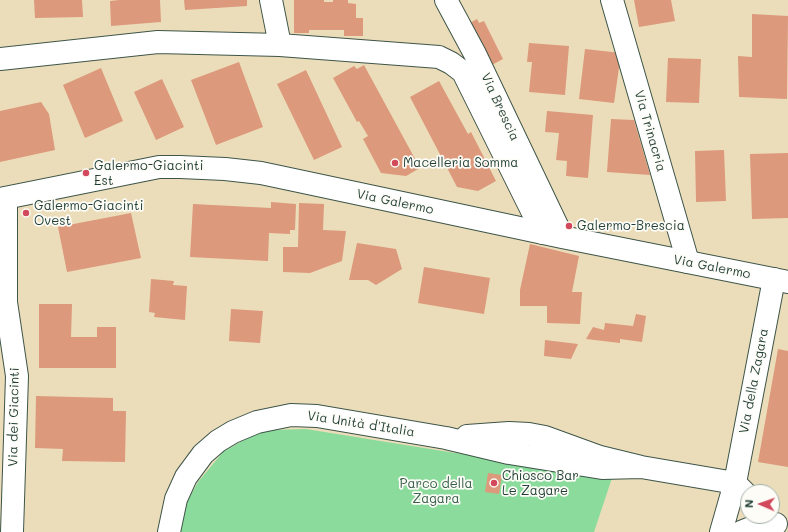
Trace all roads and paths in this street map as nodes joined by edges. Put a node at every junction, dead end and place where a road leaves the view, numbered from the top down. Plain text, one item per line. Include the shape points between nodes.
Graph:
1 (271, 0) edge
2 (446, 0) edge
3 (612, 0) edge
4 (280, 45) junction
5 (0, 59) edge
6 (3, 199) edge
7 (553, 235) junction
8 (688, 262) junction
9 (781, 281) edge
10 (3, 307) edge
11 (742, 484) edge
12 (740, 489) edge
13 (740, 491) edge
14 (776, 524) edge
15 (12, 532) edge
16 (169, 532) edge
17 (721, 532) edge
18 (741, 532) edge

1 - 4 street
2 - 7 street, Via Brescia via 475,54
3 - 8 street, Via Trinacria
4 - 5 street via 158,42
4 - 7 street via 439,57 451,63 463,72
6 - 7 street, Via Galermo via 159,167 225,169 261,173
6 - 10 street, Via dei Giacinti
7 - 8 street, Via Galermo
8 - 9 street, Via Galermo
9 - 11 street, Via della Zagara
10 - 15 street, Via dei Giacinti via 17,376
12 - 16 street, Via Unità d'Italia via 600,457 545,437 529,434 509,443 446,438 317,416 291,415 257,422 233,432 203,454 186,477 176,499
13 - 17 street, Via della Zagara
14 - 18 street via 756,526

